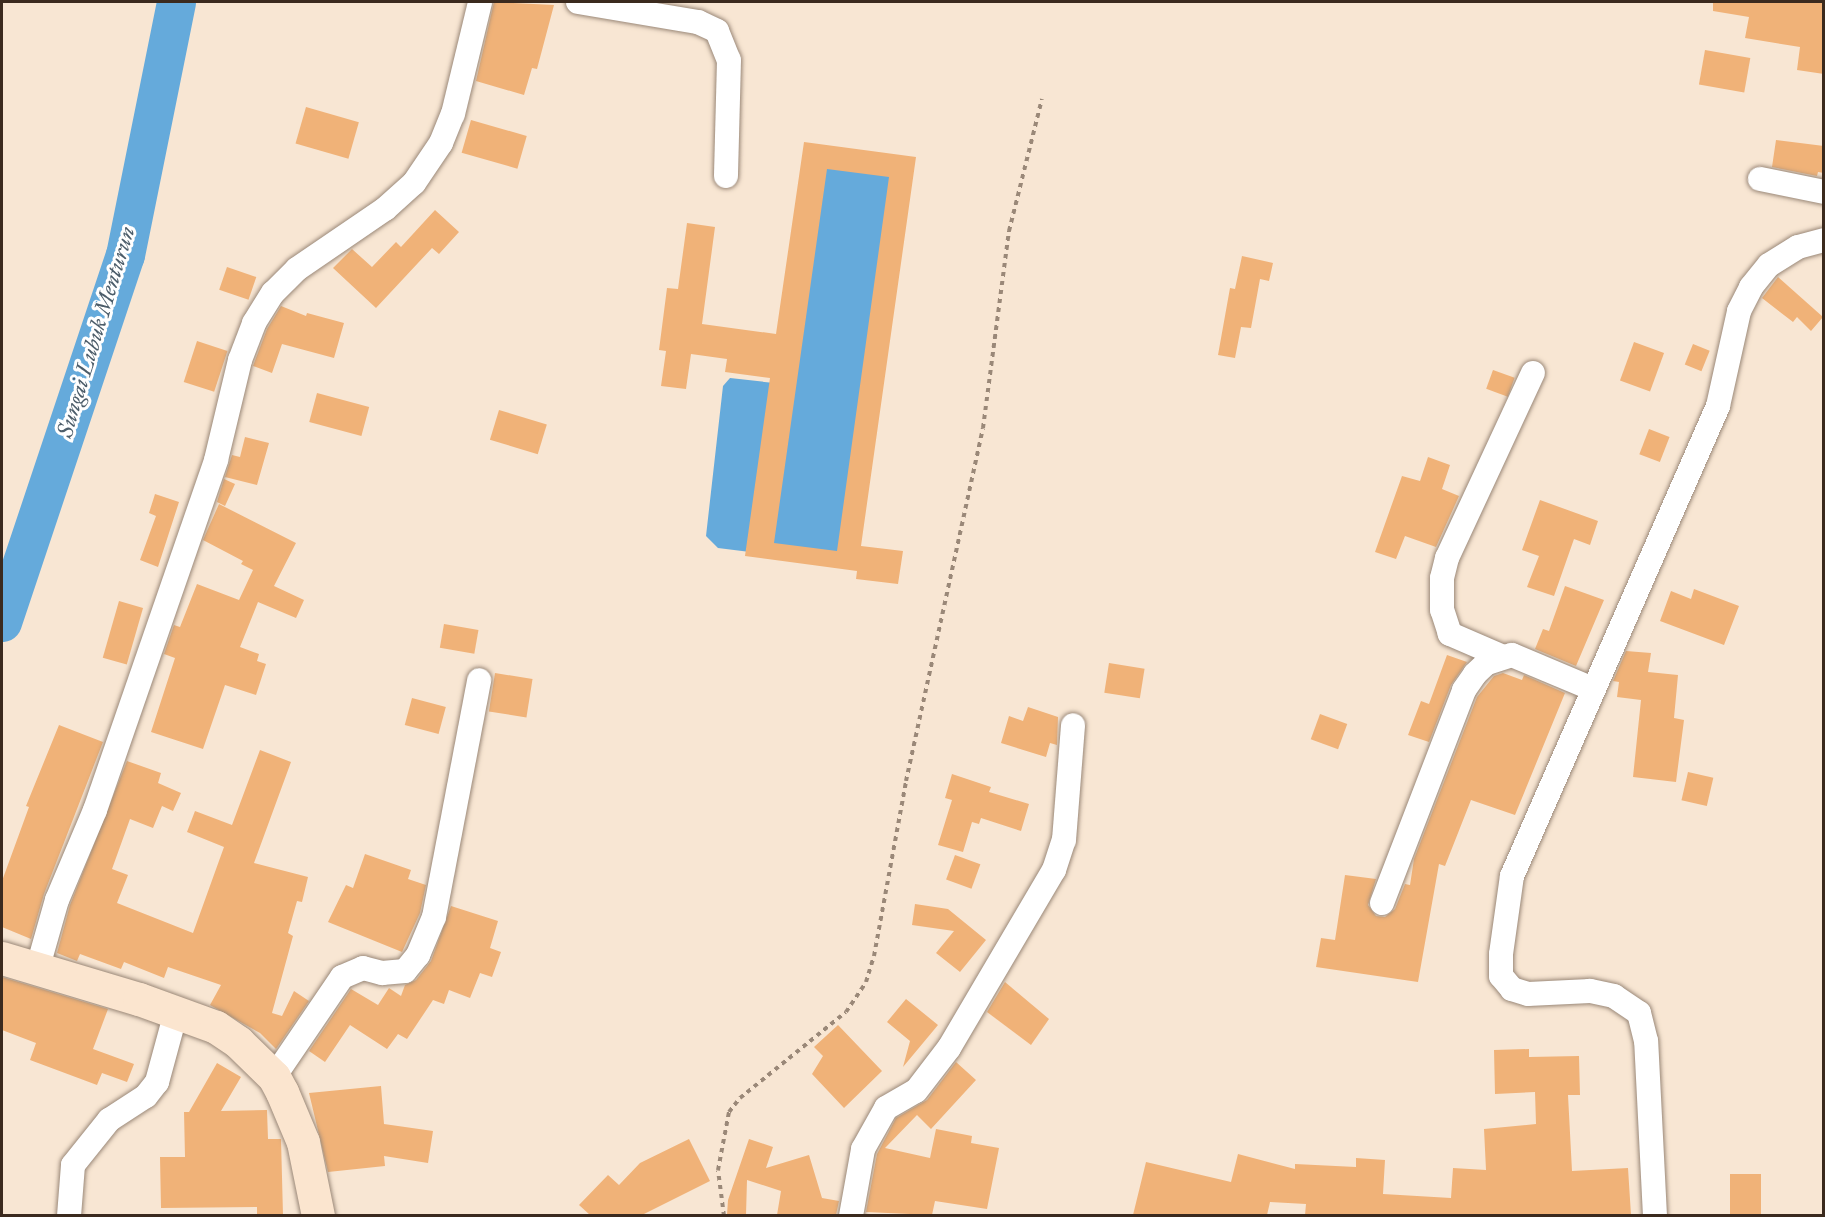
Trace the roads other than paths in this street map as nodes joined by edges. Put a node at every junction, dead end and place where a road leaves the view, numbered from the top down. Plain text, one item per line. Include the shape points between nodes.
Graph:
1 (480, 2) edge
2 (578, 2) edge
3 (726, 176) dead end
4 (1760, 179) dead end
5 (1824, 192) edge
6 (1824, 240) edge
7 (1533, 373) dead end
8 (1501, 656) junction
9 (479, 680) dead end
10 (1593, 689) junction
11 (1073, 725) dead end
12 (1382, 903) dead end
13 (18, 964) edge
14 (176, 1012) junction
15 (274, 1077) junction
16 (69, 1215) edge
17 (318, 1215) edge
18 (851, 1215) edge
19 (1654, 1215) edge

1 - 13 street via 453,114 441,143 414,183 385,209 297,269 273,293 254,323 240,360 216,460 95,810 57,900
2 - 3 street via 698,22 717,32 729,60
4 - 5 street
6 - 10 street via 1798,247 1769,265 1751,287 1739,311 1718,406
7 - 8 street via 1447,558 1442,578 1443,610 1450,634
8 - 10 street via 1512,655
8 - 12 street via 1481,668 1464,690
9 - 15 street via 434,917 418,955 405,971 382,974 363,968 342,977
10 - 19 street via 1512,876 1501,976 1512,989 1528,994 1590,991 1614,996 1639,1013 1646,1041
11 - 18 street via 1064,840 1054,870 949,1048 916,1091 886,1108 863,1149
13 - 14 street
14 - 15 street via 223,1032
14 - 16 street via 157,1082 146,1096 109,1120 74,1165
15 - 17 street via 303,1142

